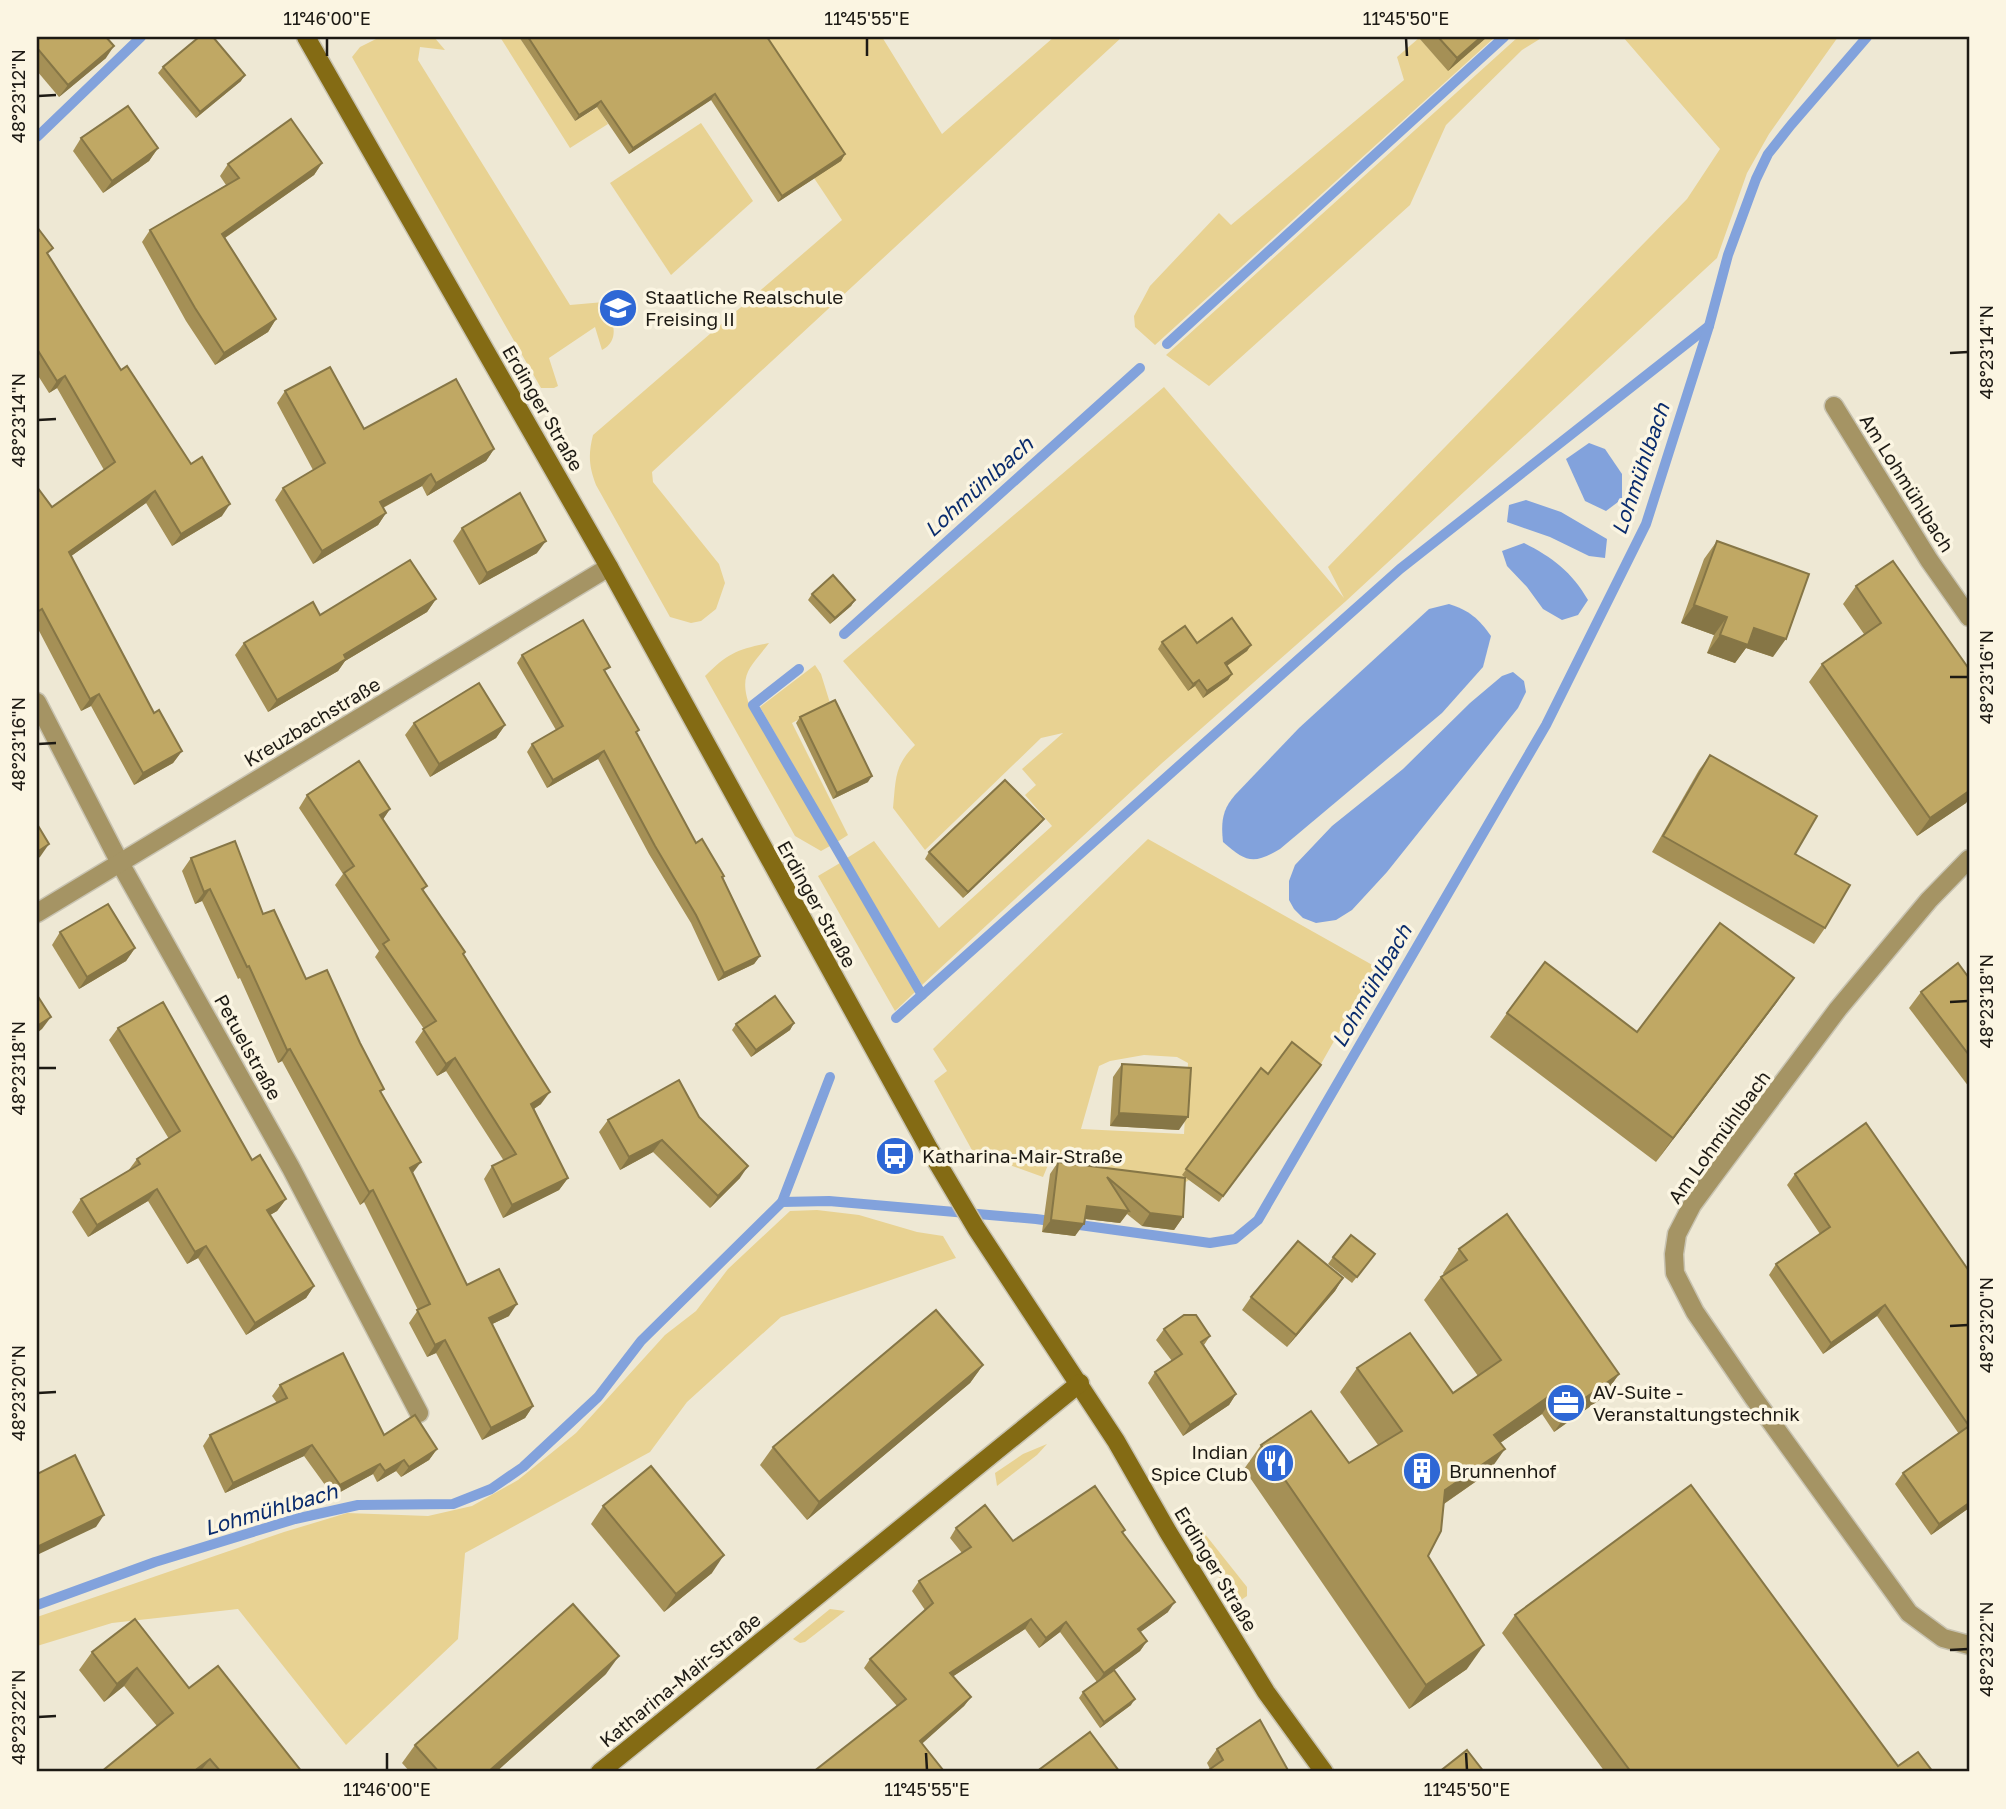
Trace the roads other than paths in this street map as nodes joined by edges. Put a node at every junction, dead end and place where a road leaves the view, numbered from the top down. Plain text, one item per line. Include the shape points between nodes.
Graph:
1 (306, 37) edge
2 (1834, 406) dead end
3 (609, 567) junction
4 (1969, 617) edge
5 (37, 702) edge
6 (1969, 859) edge
7 (120, 863) junction
8 (37, 913) edge
9 (1080, 1382) junction
10 (419, 1413) dead end
11 (1969, 1645) edge
12 (600, 1772) edge
13 (1324, 1772) edge

1 - 3 street, Erdinger Straße
2 - 4 street, Am Lohmühlbach
3 - 7 street, Kreuzbachstraße
3 - 9 street, Erdinger Straße via 948,1181
5 - 7 street, Petuelstraße
6 - 11 street, Am Lohmühlbach via 1838,1009 1692,1205 1674,1254 1675,1273 1695,1312 1909,1613 1943,1638
7 - 8 street, Kreuzbachstraße
7 - 10 street, Petuelstraße via 276,1139
9 - 12 street, Katharina-Mair-Straße
9 - 13 street, Erdinger Straße via 1266,1692

